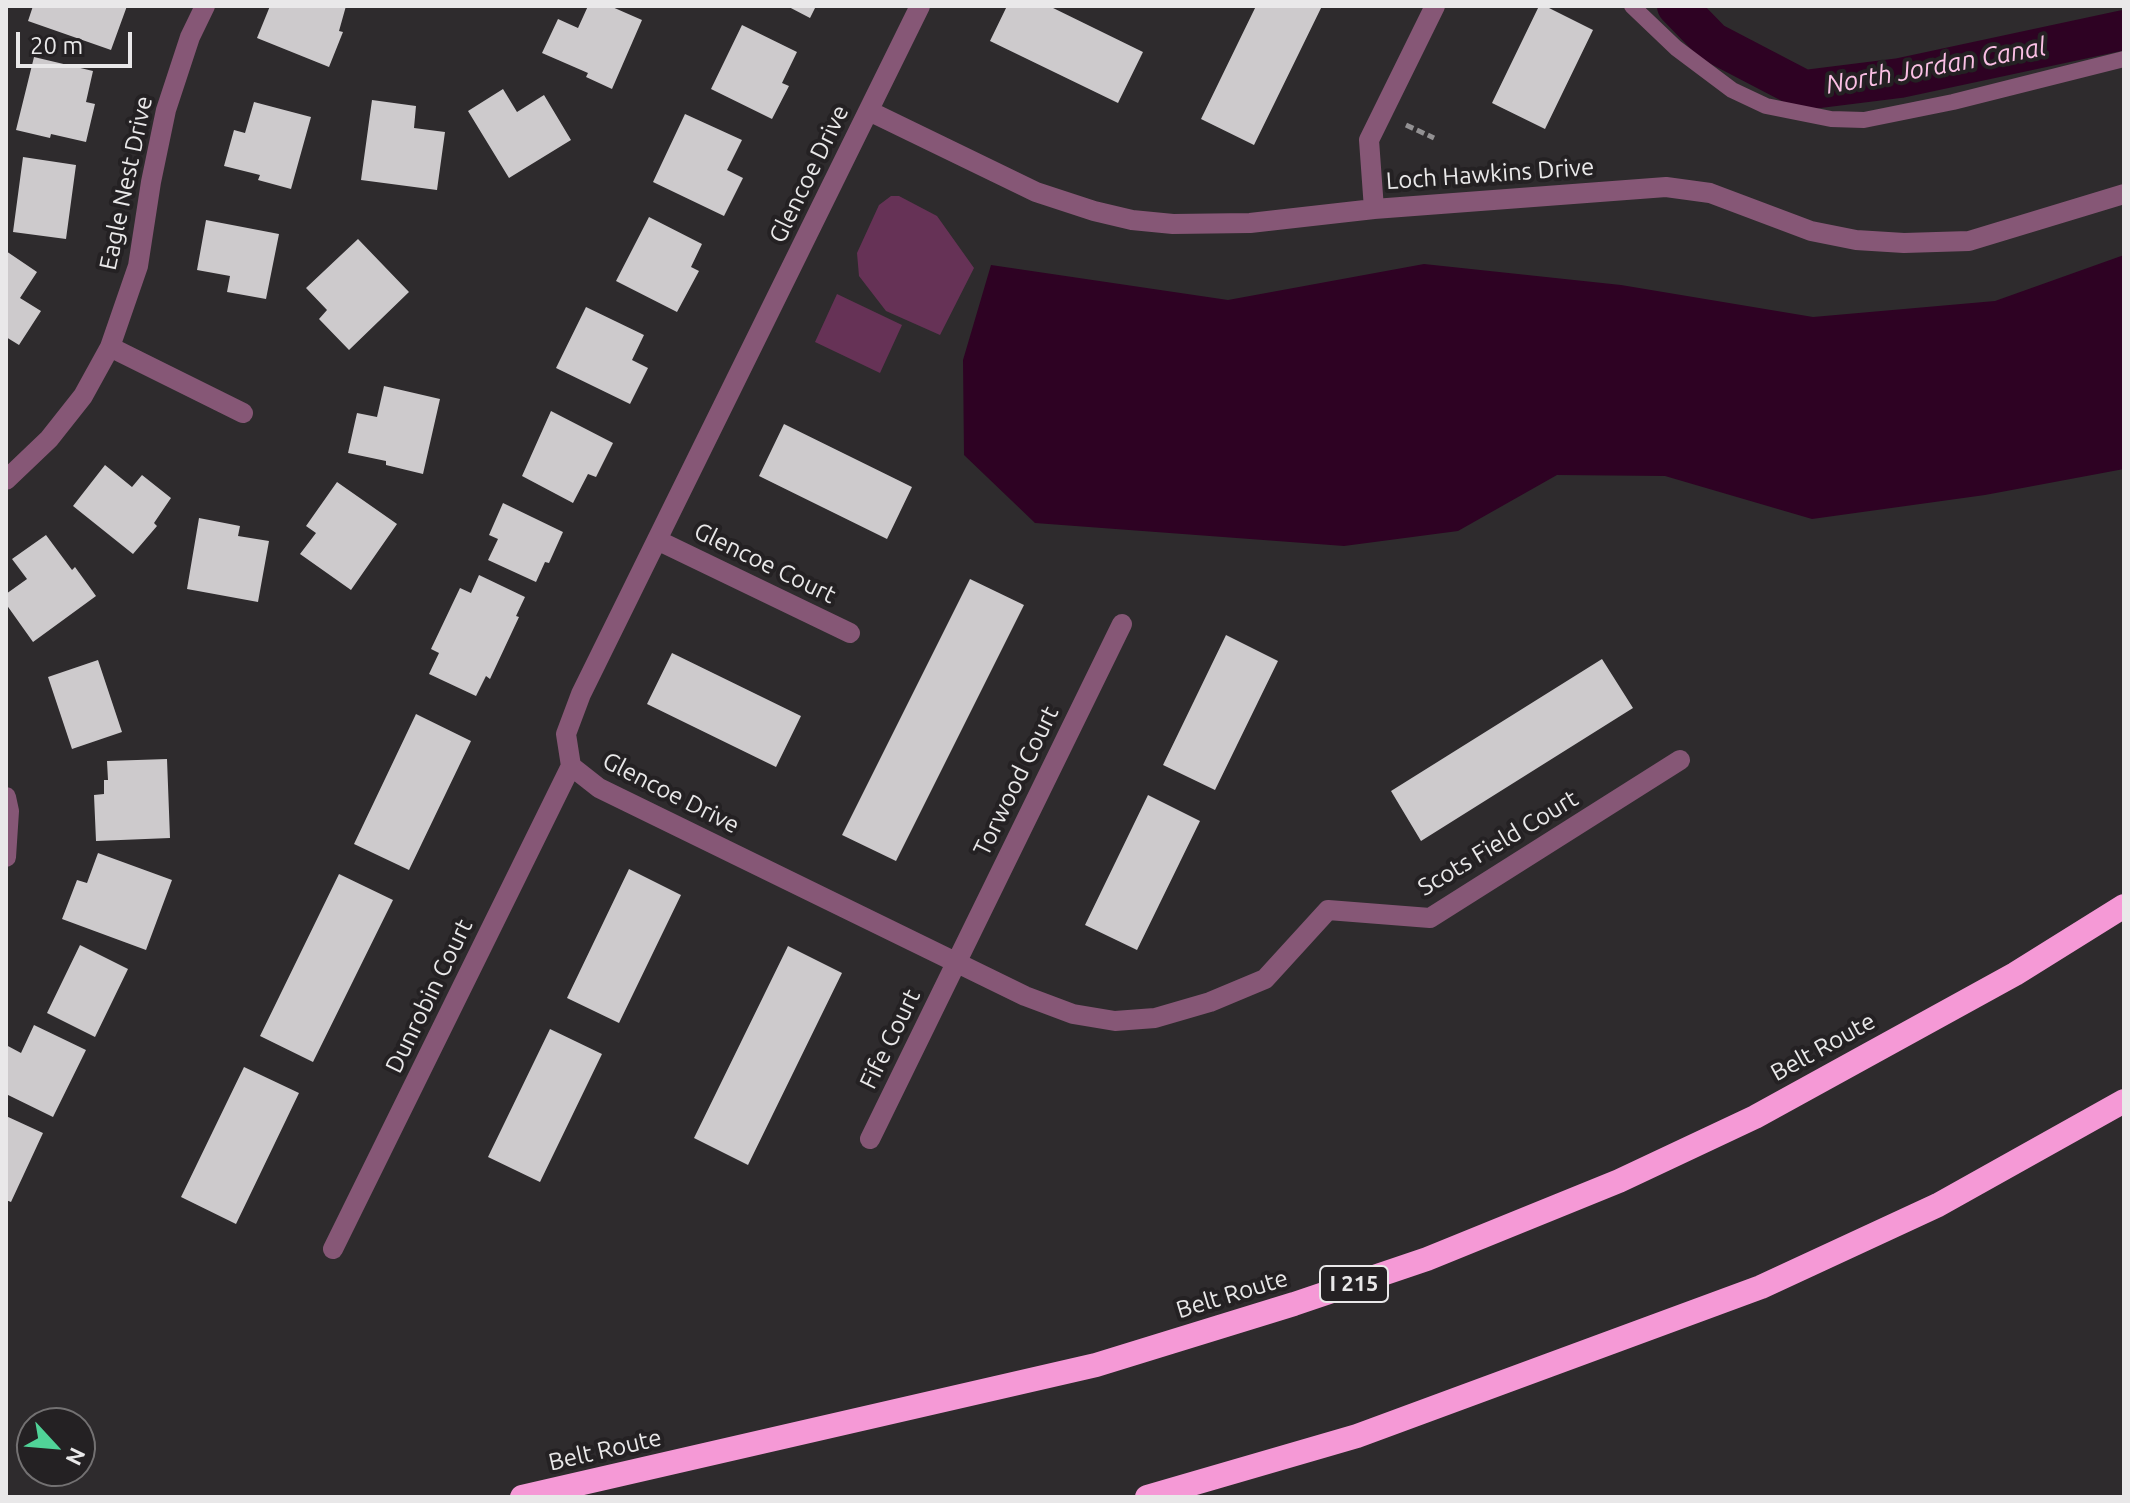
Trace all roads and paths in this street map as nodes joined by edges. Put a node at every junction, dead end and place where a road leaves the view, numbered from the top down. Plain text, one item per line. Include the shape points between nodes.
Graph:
1 (205, 6) edge
2 (920, 6) edge
3 (1435, 6) edge
4 (1632, 6) edge
5 (2124, 59) edge
6 (869, 111) junction
7 (2124, 194) edge
8 (1374, 209) junction
9 (110, 347) junction
10 (243, 413) dead end
11 (6, 480) edge
12 (657, 540) junction
13 (1122, 624) dead end
14 (850, 633) dead end
15 (1680, 760) dead end
16 (571, 766) junction
17 (6, 797) edge
18 (6, 857) edge
19 (2124, 906) edge
20 (1328, 910) joint
21 (956, 962) junction
22 (2124, 1101) edge
23 (870, 1139) dead end
24 (333, 1249) dead end
25 (522, 1497) edge
26 (1147, 1497) edge

1 - 9 street, Eagle Nest Drive via 166,110 138,266
2 - 6 street, Glencoe Drive
3 - 8 street via 1369,140
4 - 5 lane via 1732,90 1766,106 1831,119 1864,120 1953,102
6 - 8 street, Loch Hawkins Drive via 1036,192 1132,220 1250,223
6 - 12 street, Glencoe Drive
7 - 8 street, Loch Hawkins Drive via 1969,241 1904,243 1811,231 1710,193 1666,187
9 - 10 street
9 - 11 street, Eagle Nest Drive via 83,396
12 - 14 street, Glencoe Court
12 - 16 street, Glencoe Drive via 572,715 566,734
13 - 21 street, Torwood Court
15 - 20 street, Scots Field Court via 1430,918
16 - 21 street, Glencoe Drive via 610,793
16 - 24 street, Dunrobin Court
17 - 18 street
19 - 25 highway, Belt Route / I 215 via 2015,974 1755,1117 1619,1181 1427,1259 1096,1365
20 - 21 street, Glencoe Drive via 1265,979 1155,1018 1115,1021 1073,1014
21 - 23 street, Fife Court
22 - 26 highway via 1938,1205 1761,1287 1357,1436

